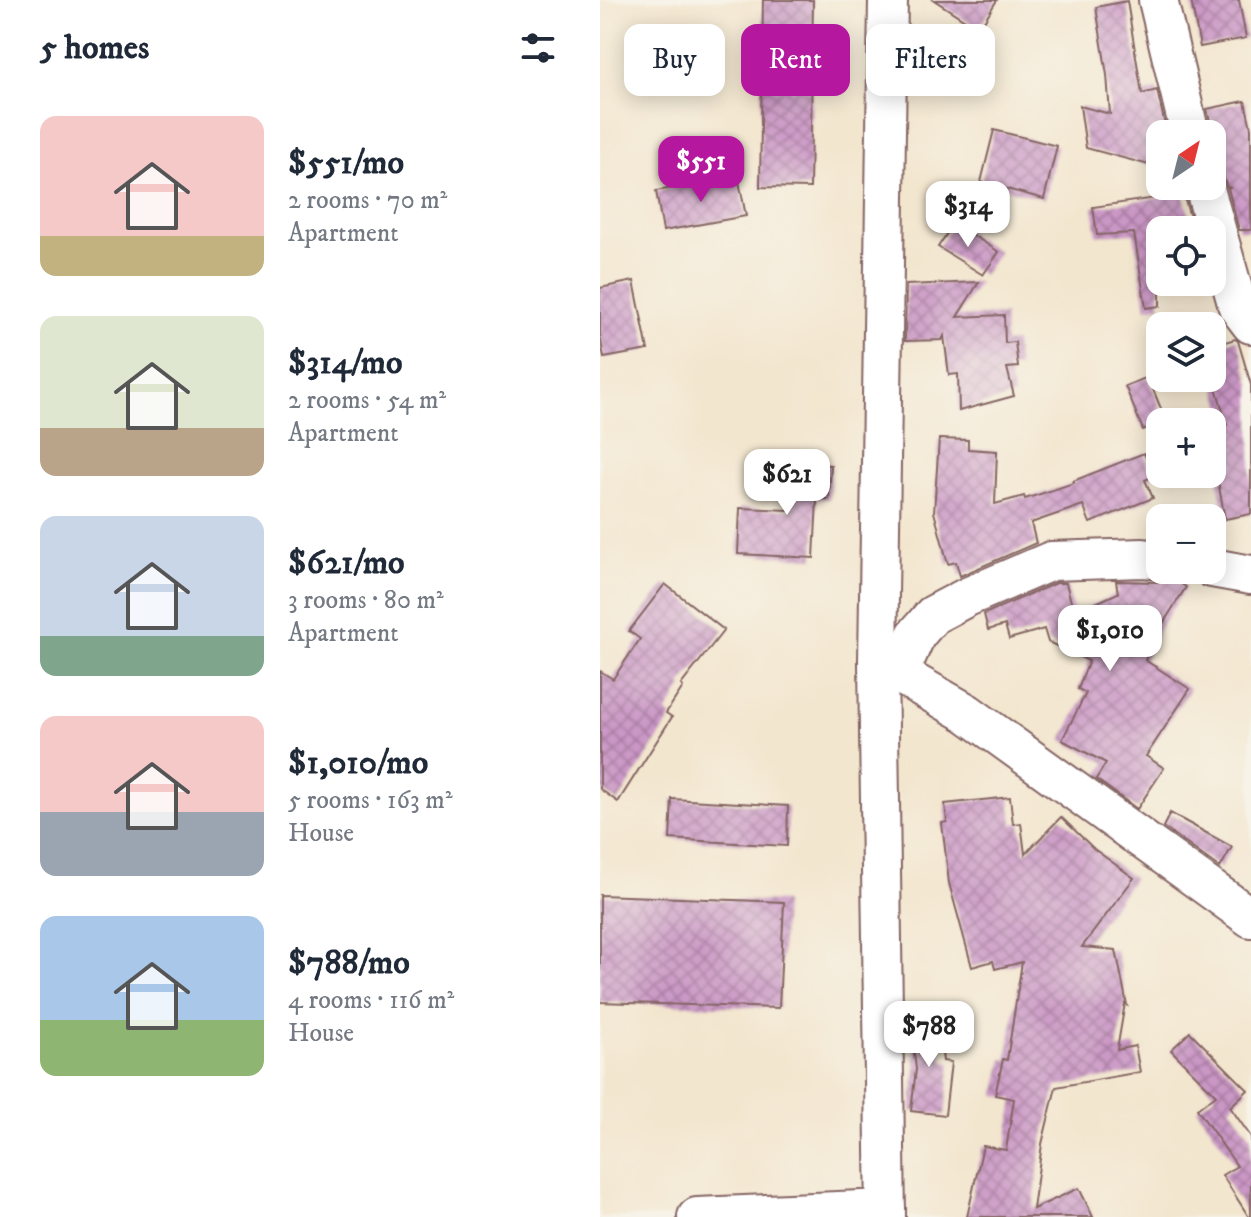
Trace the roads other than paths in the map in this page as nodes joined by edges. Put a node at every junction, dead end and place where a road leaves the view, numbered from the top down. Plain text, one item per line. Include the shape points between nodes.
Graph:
1 (888, 0) edge
2 (1158, 0) edge
3 (1187, 120) edge
4 (1209, 200) edge
5 (1247, 310) edge
6 (1146, 558) edge
7 (1226, 571) edge
8 (1251, 575) edge
9 (888, 668) junction
10 (1251, 918) edge
11 (886, 1213) edge
12 (697, 1217) edge

1 - 9 street
2 - 3 street
4 - 5 street
6 - 9 street via 1051,561 933,615
7 - 8 street
9 - 10 street via 967,713
9 - 11 street
11 - 12 street

